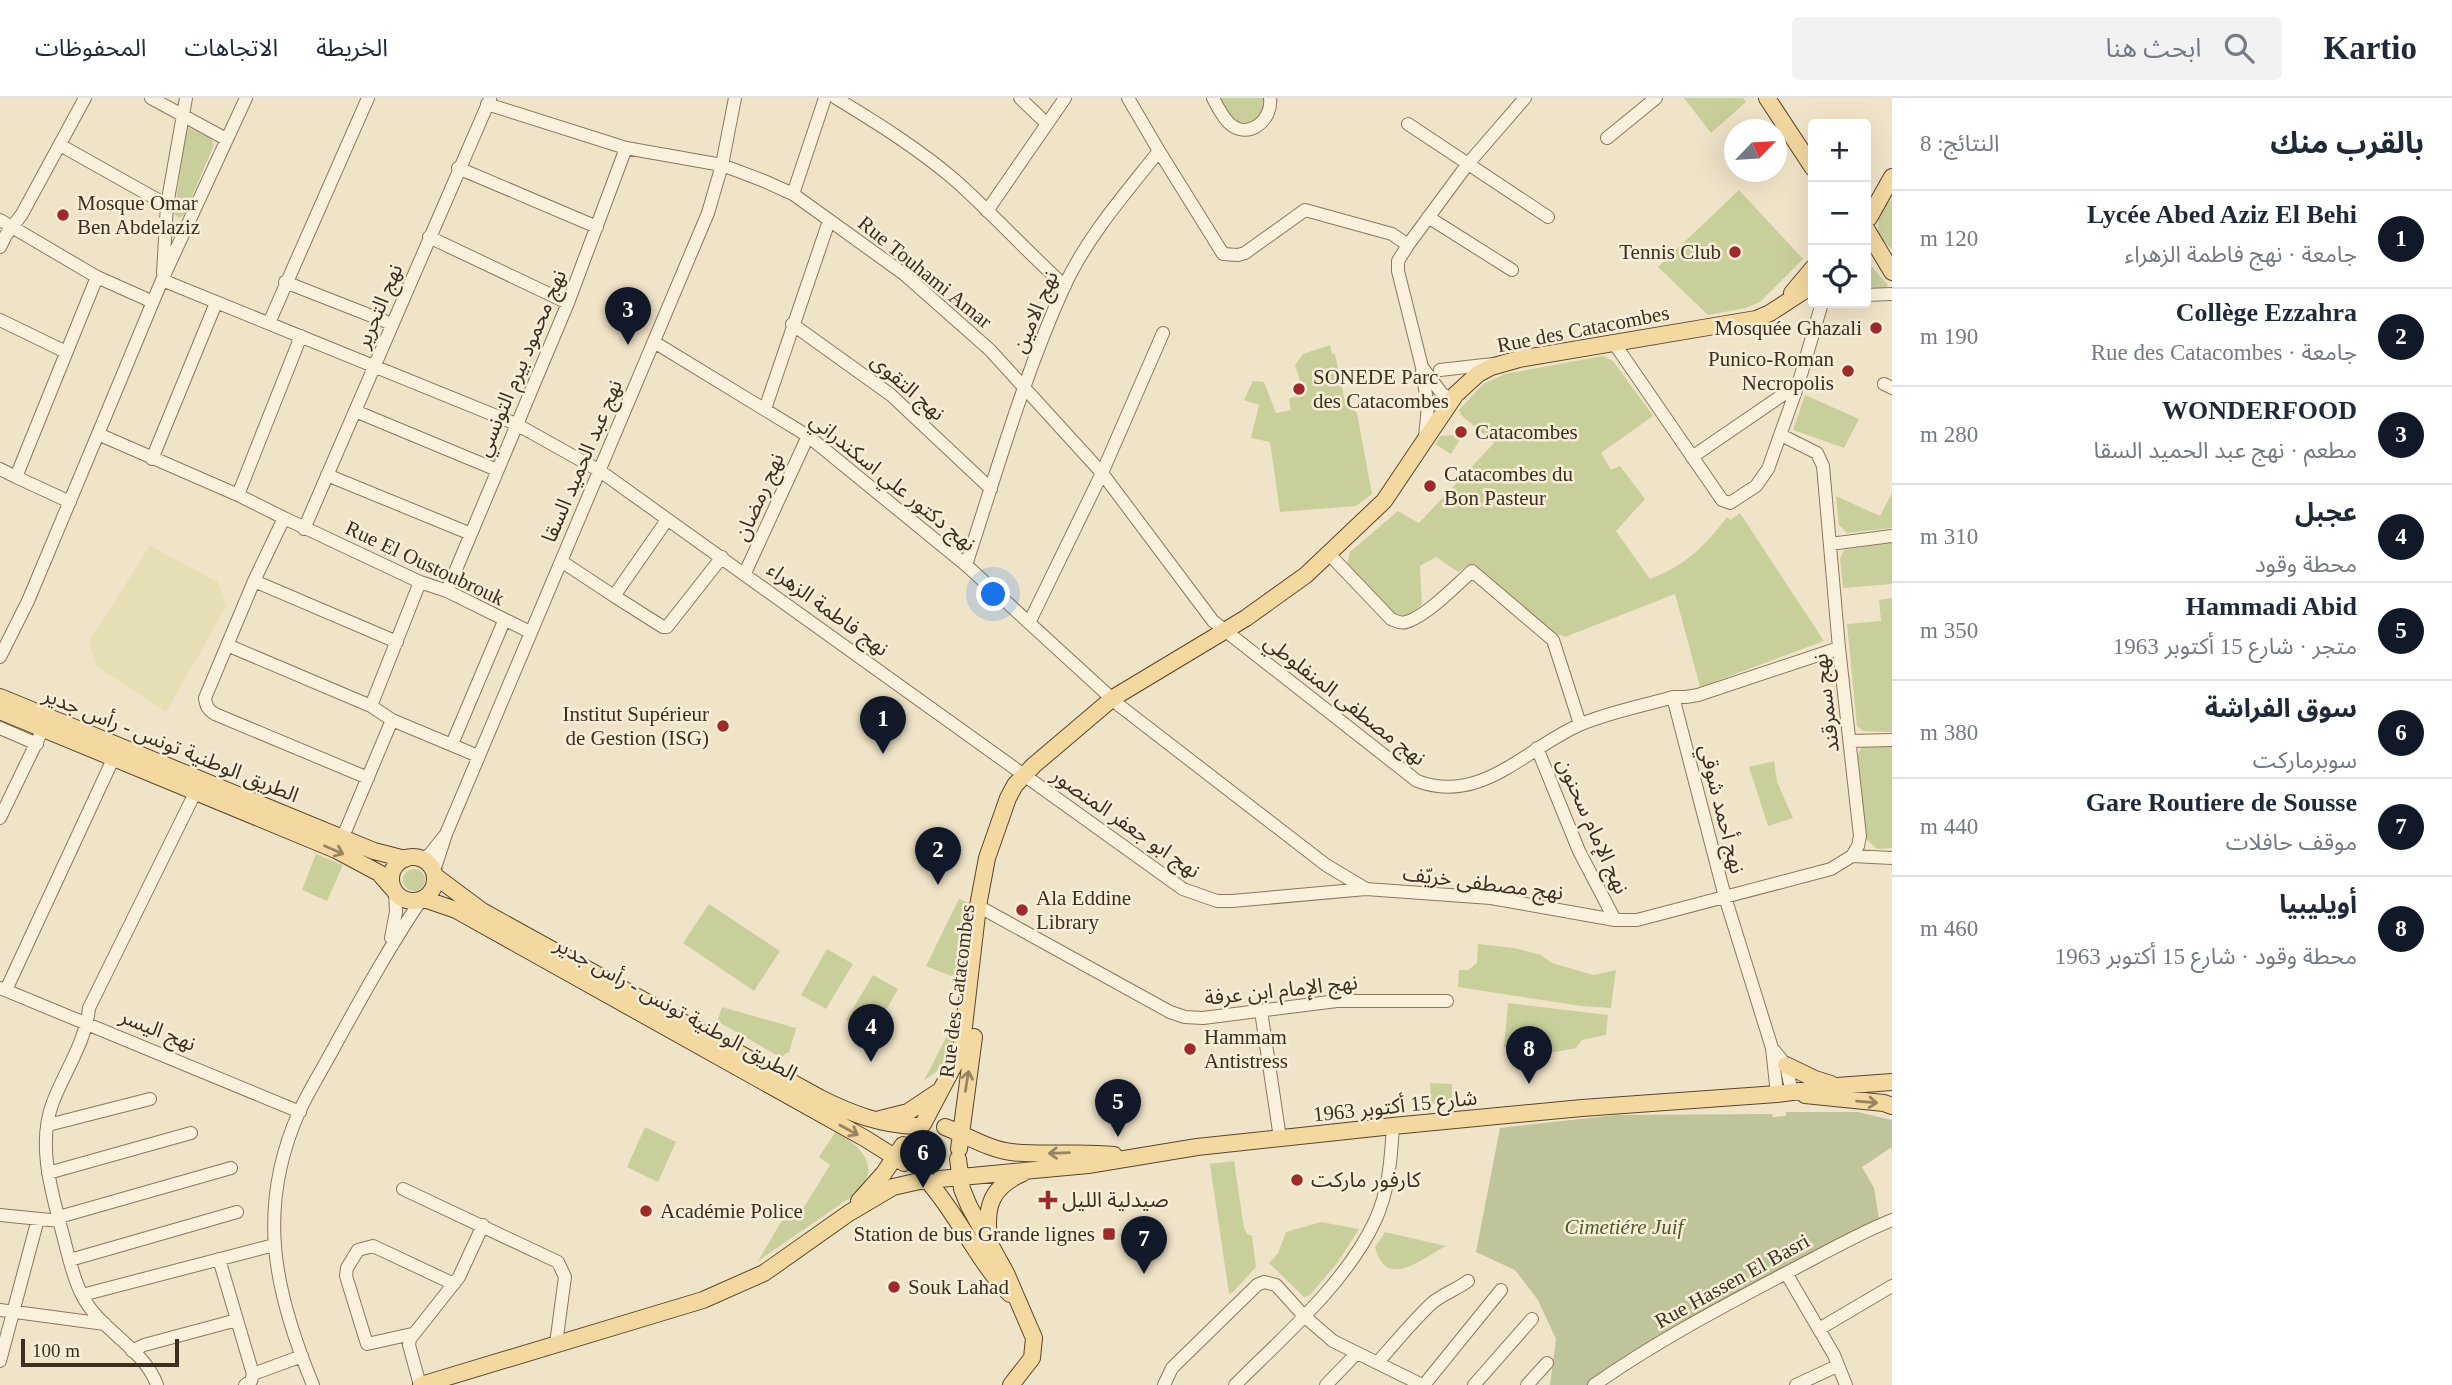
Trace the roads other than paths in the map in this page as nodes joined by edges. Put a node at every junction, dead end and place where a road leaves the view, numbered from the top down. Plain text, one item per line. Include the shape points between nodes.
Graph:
1 (85, 98) edge
2 (151, 98) edge
3 (186, 98) edge
4 (246, 98) edge
5 (368, 98) edge
6 (735, 98) edge
7 (825, 98) edge
8 (836, 98) edge
9 (1020, 98) edge
10 (1065, 98) edge
11 (1128, 98) edge
12 (1213, 98) edge
13 (1270, 98) edge
14 (1525, 98) edge
15 (1656, 98) edge
16 (1767, 98) edge
17 (489, 101) edge
18 (181, 116) junction
19 (1047, 124) junction
20 (1408, 124) dead end
21 (1607, 138) dead end
22 (226, 139) junction
23 (60, 145) junction
24 (626, 148) junction
25 (1159, 151) junction
26 (1808, 160) edge
27 (1467, 164) junction
28 (722, 165) junction
29 (458, 167) junction
30 (1892, 177) edge
31 (793, 194) junction
32 (1871, 195) edge
33 (167, 205) junction
34 (987, 211) junction
35 (1871, 216) edge
36 (1548, 217) dead end
37 (1428, 218) junction
38 (0, 219) edge
39 (829, 220) junction
40 (597, 226) junction
41 (12, 227) junction
42 (1871, 231) edge
43 (429, 237) junction
44 (1408, 244) junction
45 (0, 247) edge
46 (1871, 254) edge
47 (1512, 271) dead end
48 (1892, 273) edge
49 (97, 277) junction
50 (1808, 279) edge
51 (162, 280) junction
52 (285, 282) junction
53 (1065, 286) junction
54 (1892, 294) edge
55 (1871, 295) edge
56 (153, 302) junction
57 (216, 303) junction
58 (568, 303) junction
59 (1821, 308) edge
60 (0, 320) edge
61 (269, 323) junction
62 (392, 324) junction
63 (792, 324) junction
64 (1163, 332) dead end
65 (301, 336) junction
66 (654, 342) junction
67 (1614, 343) junction
68 (66, 352) junction
69 (1504, 362) junction
70 (1421, 364) junction
71 (374, 366) junction
72 (1440, 370) junction
73 (1798, 385) junction
74 (1026, 387) junction
75 (1454, 396) junction
76 (765, 409) junction
77 (355, 411) junction
78 (516, 425) junction
79 (98, 434) junction
80 (1781, 435) junction
81 (808, 436) junction
82 (1425, 438) junction
83 (1692, 457) junction
84 (152, 459) junction
85 (0, 469) edge
86 (497, 470) junction
87 (600, 471) junction
88 (1102, 473) junction
89 (327, 475) junction
90 (16, 477) junction
91 (991, 489) junction
92 (238, 495) junction
93 (70, 502) junction
94 (284, 518) junction
95 (667, 520) junction
96 (303, 529) junction
97 (471, 534) junction
98 (1892, 536) edge
99 (1830, 544) junction
100 (1330, 555) junction
101 (722, 557) junction
102 (561, 561) junction
103 (966, 565) junction
104 (746, 573) junction
105 (254, 581) junction
106 (421, 582) junction
107 (447, 591) junction
108 (614, 596) junction
109 (504, 621) junction
110 (1029, 623) junction
111 (530, 632) junction
112 (1226, 632) junction
113 (397, 642) junction
114 (227, 645) junction
115 (1839, 648) junction
116 (0, 657) edge
117 (1673, 696) junction
118 (0, 697) edge
119 (1116, 702) junction
120 (371, 706) junction
121 (0, 710) edge
122 (392, 720) junction
123 (1580, 724) junction
124 (0, 728) edge
125 (43, 729) junction
126 (1892, 740) edge
127 (1850, 741) junction
128 (37, 744) junction
129 (452, 744) junction
130 (1537, 748) junction
131 (478, 755) junction
132 (114, 757) junction
133 (368, 778) junction
134 (1028, 778) junction
135 (195, 791) junction
136 (0, 818) edge
137 (446, 834) junction
138 (342, 838) junction
139 (1852, 856) junction
140 (1892, 858) edge
141 (405, 859) junction
142 (422, 859) junction
143 (434, 874) junction
144 (1366, 889) junction
145 (394, 890) junction
146 (1725, 897) junction
147 (423, 900) junction
148 (983, 908) junction
149 (1615, 920) junction
150 (386, 951) junction
151 (3, 989) edge
152 (1447, 1000) dead end
153 (1261, 1011) junction
154 (87, 1024) junction
155 (1772, 1048) junction
156 (1786, 1065) junction
157 (1892, 1082) edge
158 (1837, 1086) junction
159 (940, 1091) junction
160 (1785, 1094) junction
161 (150, 1099) dead end
162 (1892, 1106) edge
163 (300, 1112) junction
164 (871, 1121) junction
165 (47, 1125) junction
166 (920, 1125) junction
167 (1393, 1126) junction
168 (191, 1133) dead end
169 (1280, 1138) junction
170 (959, 1147) junction
171 (901, 1155) junction
172 (1127, 1157) junction
173 (231, 1168) dead end
174 (1035, 1168) junction
175 (48, 1173) junction
176 (960, 1177) junction
177 (930, 1180) junction
178 (403, 1189) dead end
179 (237, 1212) dead end
180 (849, 1213) junction
181 (0, 1215) edge
182 (38, 1219) junction
183 (59, 1219) junction
184 (1892, 1220) edge
185 (483, 1226) junction
186 (274, 1245) junction
187 (989, 1245) junction
188 (219, 1259) junction
189 (70, 1260) junction
190 (1786, 1273) junction
191 (1468, 1281) dead end
192 (454, 1284) junction
193 (1892, 1286) edge
194 (1501, 1290) dead end
195 (82, 1296) junction
196 (1014, 1298) junction
197 (6, 1311) edge
198 (1304, 1316) junction
199 (1532, 1319) dead end
200 (237, 1320) junction
201 (105, 1324) junction
202 (1819, 1329) junction
203 (412, 1334) junction
204 (556, 1345) junction
205 (132, 1350) junction
206 (1357, 1353) junction
207 (0, 1361) edge
208 (304, 1361) junction
209 (1378, 1362) junction
210 (1547, 1363) dead end
211 (1837, 1366) junction
212 (253, 1374) junction
213 (1012, 1384) edge
214 (157, 1385) edge
215 (245, 1385) edge
216 (307, 1385) edge
217 (313, 1385) edge
218 (421, 1385) edge
219 (1164, 1385) edge
220 (1235, 1385) edge
221 (1326, 1385) edge
222 (1423, 1385) edge
223 (1474, 1385) edge
224 (1527, 1385) edge
225 (1594, 1385) edge
226 (1796, 1385) edge
227 (1846, 1385) edge

1 - 23 street
2 - 18 street
3 - 18 street
4 - 22 street
5 - 52 street
6 - 28 street, نهج عبد الحميد السقا
7 - 31 street
8 - 34 street via 917,150
9 - 19 street
10 - 19 street
11 - 25 street
12 - 13 street via 1229,122 1243,129 1265,121
14 - 27 street
15 - 21 street
16 - 26 main road
17 - 24 street, Rue Touhami Amar
17 - 29 street, نهج التحرير
18 - 22 street
18 - 33 street
19 - 34 street
20 - 27 street
22 - 51 street
23 - 33 street
23 - 41 street
24 - 28 street, Rue Touhami Amar
24 - 40 street, نهج محمود بيرم التونسي
25 - 44 street via 1223,254 1245,253 1305,210 1392,234
25 - 53 street, نهج الامين via 1095,234
27 - 36 street
27 - 37 street
28 - 31 street, Rue Touhami Amar
28 - 66 street, نهج عبد الحميد السقا via 708,213
29 - 40 street
29 - 43 street, نهج التحرير
30 - 32 main road
30 - 35 main road
31 - 39 street, Rue Touhami Amar
33 - 51 street
34 - 53 street
37 - 44 street
37 - 47 street
38 - 41 street
39 - 63 street
39 - 74 street, Rue Touhami Amar via 904,274
40 - 58 street, نهج محمود بيرم التونسي
41 - 45 street
41 - 49 street
42 - 48 main road
43 - 58 street
43 - 62 street, نهج التحرير
44 - 70 street via 1398,271
46 - 48 main road
49 - 56 street
49 - 68 street
50 - 67 main road, Rue des Catacombes via 1782,306 1756,319
51 - 56 street
51 - 57 street, نهج فاطمة الزهراء
52 - 61 street
52 - 62 street
53 - 74 street, نهج الامين
54 - 55 street
56 - 79 street
57 - 61 street, نهج فاطمة الزهراء
57 - 84 street
58 - 78 street, نهج محمود بيرم التونسي
59 - 73 street
60 - 68 street
61 - 65 street, نهج فاطمة الزهراء
62 - 71 street, نهج التحرير
63 - 76 street
63 - 91 street, نهج التقوى via 891,395
64 - 88 street
65 - 71 street, نهج فاطمة الزهراء
65 - 92 street
66 - 76 street, نهج دكتور علي اسكندراني
66 - 87 street, نهج عبد الحميد السقا
67 - 69 main road, Rue des Catacombes
67 - 83 street
68 - 90 street
69 - 72 street
69 - 75 main road, Rue des Catacombes via 1478,374
70 - 72 street
70 - 75 street via 1443,395
70 - 82 street via 1428,406
71 - 77 street, نهج التحرير
71 - 78 street, نهج فاطمة الزهراء
72 - 75 street via 1452,378
73 - 80 street
73 - 83 street
74 - 88 street, Rue Touhami Amar
74 - 91 street, نهج الامين
75 - 82 main road, Rue des Catacombes
76 - 81 street, نهج دكتور علي اسكندراني
77 - 86 street
77 - 89 street, نهج التحرير
78 - 86 street, نهج محمود بيرم التونسي
78 - 87 street, نهج فاطمة الزهراء
79 - 84 street, Rue El Oustoubrouk
79 - 93 street
80 - 83 street via 1763,479 1730,503 1722,500
80 - 99 street, نهج سمرقند via 1821,459
81 - 103 street, نهج دكتور علي اسكندراني
81 - 104 street, نهج رمضان
82 - 100 main road, Rue des Catacombes via 1384,501
84 - 92 street, Rue El Oustoubrouk
85 - 90 street
86 - 97 street, نهج محمود بيرم التونسي
87 - 95 street, نهج فاطمة الزهراء
87 - 102 street, نهج عبد الحميد السقا
88 - 110 street
88 - 112 street, Rue Touhami Amar
89 - 96 street, نهج التحرير
89 - 97 street
90 - 93 street
91 - 103 street, نهج الامين
92 - 94 street, Rue El Oustoubrouk
93 - 116 street
94 - 96 street, Rue El Oustoubrouk
94 - 105 street
95 - 101 street, نهج فاطمة الزهراء
95 - 108 street
96 - 106 street, Rue El Oustoubrouk
97 - 107 street, نهج محمود بيرم التونسي
98 - 99 street
99 - 115 street, نهج سمرقند
100 - 112 main road, Rue des Catacombes
100 - 123 street via 1391,619 1402,623 1440,601 1472,571 1553,640
101 - 104 street, نهج فاطمة الزهراء
101 - 108 street via 667,627
102 - 108 street
102 - 111 street, نهج عبد الحميد السقا
103 - 110 street, نهج دكتور علي اسكندراني
104 - 134 street, نهج فاطمة الزهراء
105 - 113 street
105 - 114 street
106 - 107 street, Rue El Oustoubrouk
106 - 113 street
107 - 109 street, Rue El Oustoubrouk
109 - 111 street, Rue El Oustoubrouk
109 - 129 street
110 - 119 street, نهج دكتور علي اسكندراني
111 - 131 street, نهج عبد الحميد السقا
112 - 119 main road, Rue des Catacombes
112 - 130 street, نهج مصطفى المنفلوطي via 1417,781 1434,787 1471,785
113 - 120 street
114 - 120 street
114 - 133 street via 205,698 209,710
115 - 117 street via 1698,695
115 - 127 street, نهج سمرقند
117 - 123 street, نهج مصطفى المنفلوطي
117 - 146 street, نهج أحمد شوقي
118 - 138 main road, الطريق الوطنية تونس - رأس جدير
119 - 134 main road, Rue des Catacombes
119 - 144 street, نهج مصطفى خريّف via 1326,865
120 - 122 street
121 - 125 main road, الطريق الوطنية تونس - رأس جدير
122 - 129 street
122 - 133 street
123 - 130 street, نهج مصطفى المنفلوطي
124 - 128 street
125 - 128 street
125 - 132 main road, الطريق الوطنية تونس - رأس جدير
126 - 127 street
127 - 139 street, نهج سمرقند via 1860,836
128 - 136 street
129 - 131 street
130 - 149 street, نهج الإمام سحنون via 1579,851
131 - 137 street, نهج عبد الحميد السقا
132 - 135 main road, الطريق الوطنية تونس - رأس جدير
132 - 151 street
133 - 138 street
134 - 144 street, نهج ابو جعفر المنصور via 1183,889 1206,898 1232,901
134 - 148 main road, Rue des Catacombes via 1015,802
135 -> 145 main road, الطريق الوطنية تونس - رأس جدير via 363,863
135 - 154 street via 89,1008
137 - 142 street
137 - 143 street, نهج عبد الحميد السقا
138 - 141 main road, الطريق الوطنية تونس - رأس جدير
139 - 140 street, نهج مصطفى خريّف
139 - 146 street, نهج مصطفى خريّف via 1831,869
141 - 142 main road
141 - 145 main road via 391,874
142 - 143 main road
143 - 147 main road via 433,889
143 - 164 main road, الطريق الوطنية تونس - رأس جدير via 493,917 820,1098
144 - 149 street, نهج مصطفى خريّف via 1491,898
145 - 147 main road via 406,901
145 - 150 street via 395,923
146 - 149 street, نهج مصطفى خريّف via 1637,920
146 - 155 street, نهج أحمد شوقي
147 - 150 street
147 -> 171 main road, الطريق الوطنية تونس - رأس جدير via 456,910
148 - 153 street, نهج الإمام ابن عرفة via 1170,1012 1203,1018
148 - 159 main road, Rue des Catacombes via 961,1052
170 -> 148 main road, Rue des Catacombes via 973,1046
150 - 163 street
151 - 154 street, نهج اليسر
152 - 153 street, نهج الإمام ابن عرفة via 1337,1001
153 - 169 street
154 - 163 street, نهج اليسر
154 - 165 street
155 - 156 street, نهج أحمد شوقي
155 - 160 street
156 - 158 main road
156 - 160 street, نهج أحمد شوقي
157 - 158 main road, شارع 15 أكتوبر 1963
158 - 160 main road, شارع 15 أكتوبر 1963
159 - 164 main road via 908,1112
159 - 166 main road, Rue des Catacombes
160 -> 162 main road, شارع 15 أكتوبر 1963
160 - 167 main road, شارع 15 أكتوبر 1963
161 - 165 street
163 - 186 street via 280,1172
164 - 166 main road, الطريق الوطنية تونس - رأس جدير
165 - 175 street
166 - 170 main road, شارع 15 أكتوبر 1963 via 945,1127
166 - 171 main road via 906,1137
167 - 169 main road, شارع 15 أكتوبر 1963
167 - 198 street via 1389,1175 1376,1219 1361,1246
168 - 175 street
169 - 172 main road, شارع 15 أكتوبر 1963
172 -> 170 main road, شارع 15 أكتوبر 1963
170 - 176 main road, Rue des Catacombes
170 - 177 main road via 948,1174
171 - 177 main road via 912,1174
171 - 180 main road
172 - 174 main road, شارع 15 أكتوبر 1963
173 - 183 street
174 - 176 main road, شارع 15 أكتوبر 1963
174 - 187 main road via 1007,1182 991,1200 987,1210
175 - 183 street
176 - 177 main road, شارع 15 أكتوبر 1963
176 - 187 main road, Rue des Catacombes
177 - 180 main road, شارع 15 أكتوبر 1963 via 893,1187
177 - 196 main road via 995,1279
178 - 185 street
179 - 189 street
180 - 204 main road via 739,1285
181 - 182 street
182 - 183 street
182 - 197 street
183 - 189 street
184 - 190 street, Rue Hassen El Basri
185 - 192 street
185 - 204 street via 552,1257 562,1269 565,1277
186 - 188 street
186 - 208 street via 277,1274
187 - 196 main road, Rue des Catacombes
188 - 195 street
188 - 200 street
189 - 195 street
190 - 202 street
190 - 225 street, Rue Hassen El Basri via 1693,1323
191 - 209 street via 1431,1304
192 - 203 street
192 - 203 street via 373,1246 358,1250 346,1276 367,1345
193 - 202 street
194 - 222 street
195 - 201 street
196 - 213 main road via 1035,1343 1032,1358
197 - 201 street
197 - 207 street
198 - 206 street via 1333,1341
198 - 219 street via 1272,1283 1260,1283 1172,1368
198 - 220 street
199 - 223 street
200 - 205 street
200 - 212 street
201 - 205 street
202 - 211 street
203 - 218 street via 409,1345
204 - 218 main road
205 - 214 street via 150,1369
206 - 209 street
206 - 221 street
208 - 212 street
208 - 216 street
208 - 217 street
209 - 222 street
210 - 224 street
211 - 226 street
211 - 227 street
212 - 215 street

